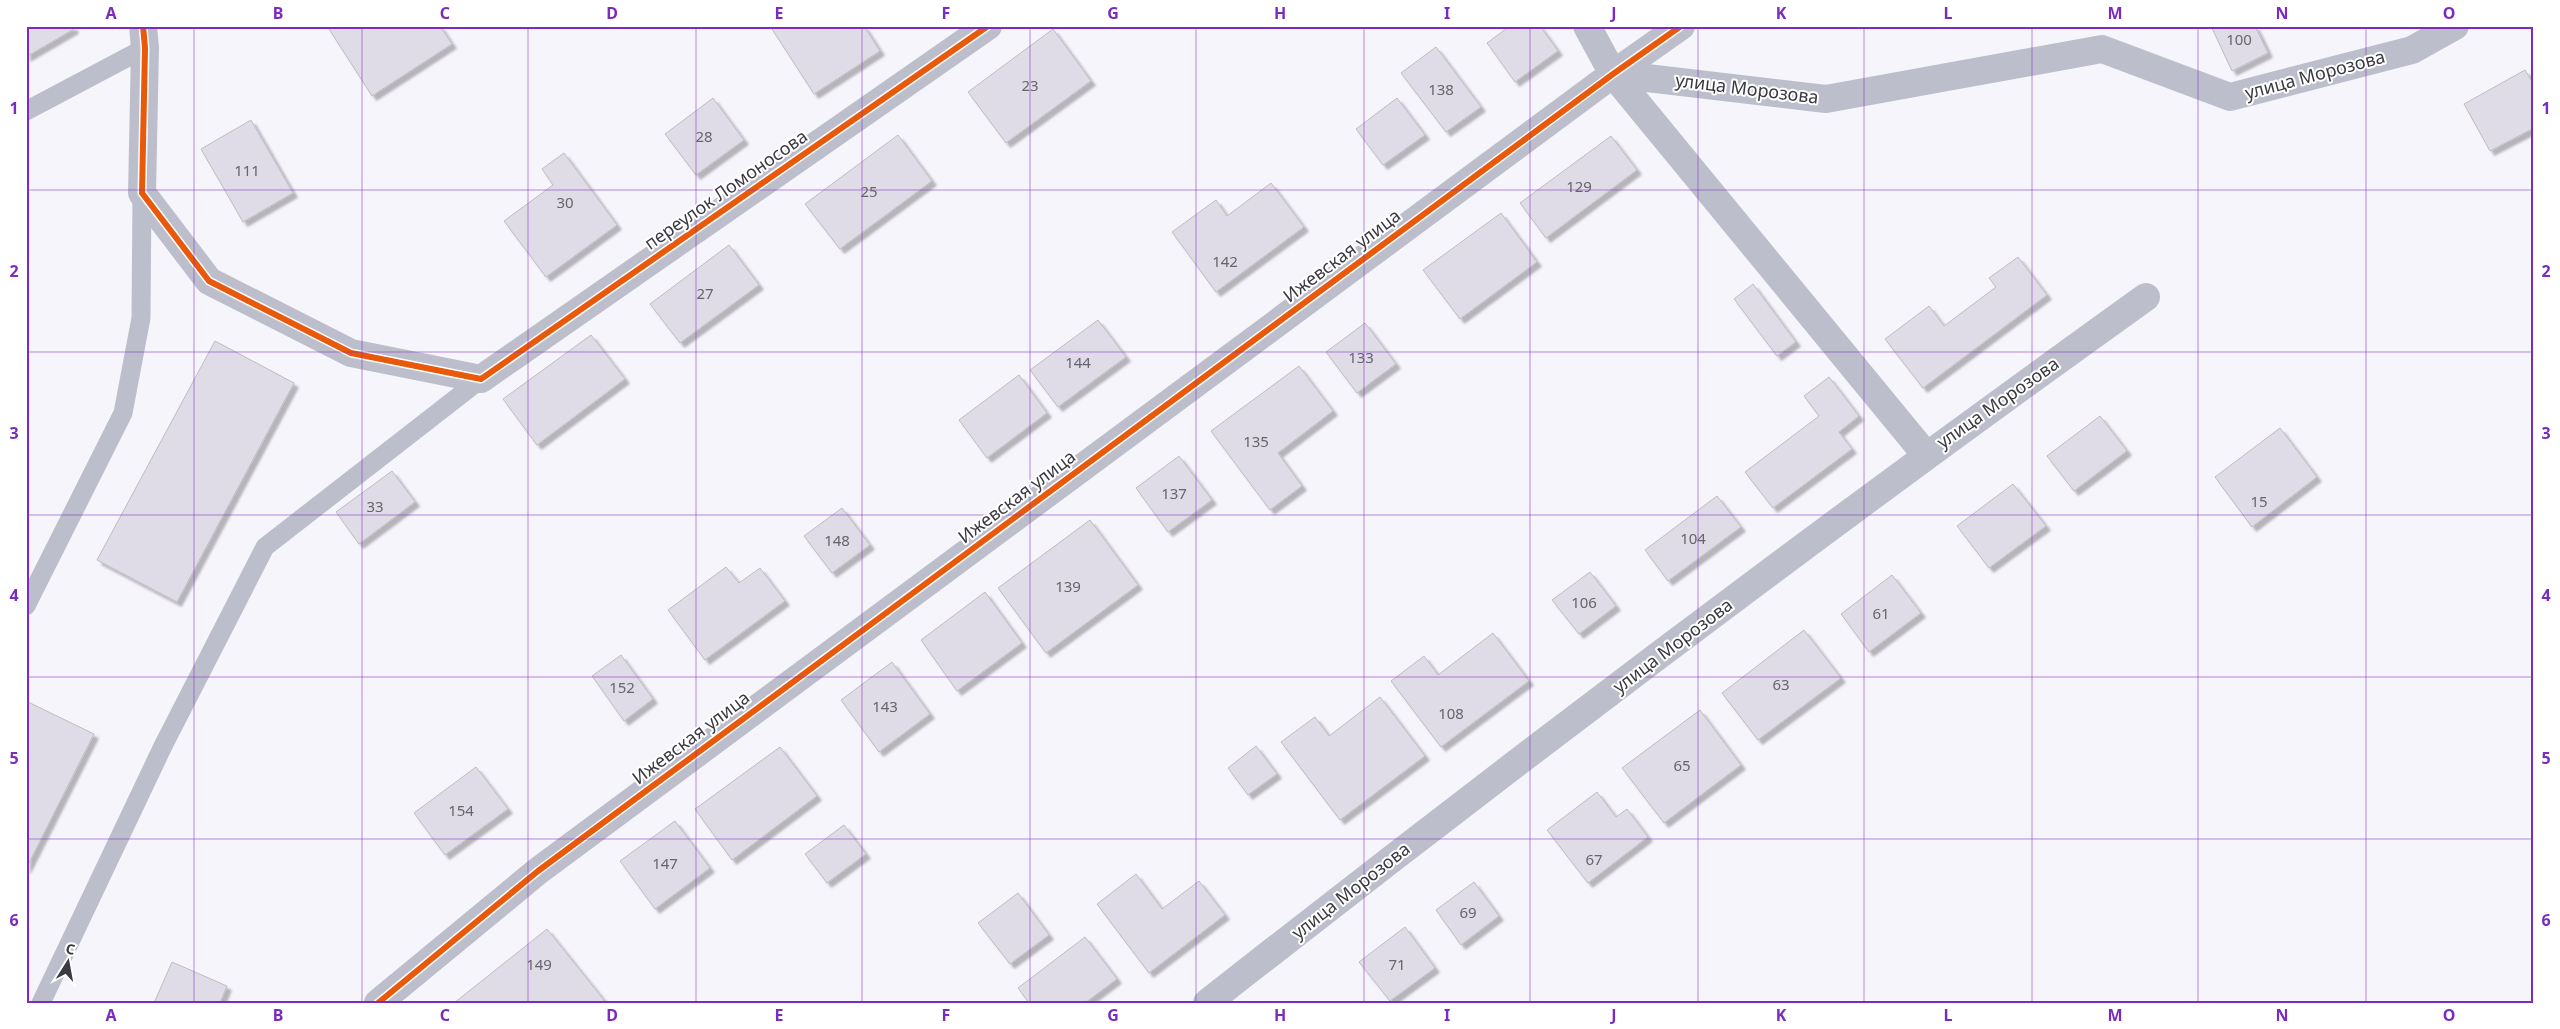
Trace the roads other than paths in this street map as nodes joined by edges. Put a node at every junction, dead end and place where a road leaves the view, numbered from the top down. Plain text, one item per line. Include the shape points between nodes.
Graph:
1 (988, 26) edge
2 (1587, 26) edge
3 (1681, 26) edge
4 (2455, 26) edge
5 (144, 37) edge
6 (1613, 74) junction
7 (26, 111) edge
8 (142, 193) junction
9 (2146, 297) dead end
10 (481, 379) junction
11 (1926, 454) junction
12 (26, 606) edge
13 (41, 1003) edge
14 (378, 1003) edge
15 (1207, 1003) edge

1 - 10 street, переулок Ломоносова
2 - 6 street
3 - 6 street, Ижевская улица
4 - 6 street, улица Морозова via 2412,50 2230,97 2102,49 1826,98
5 - 7 lane
5 - 8 street
6 - 11 street
6 - 14 street, Ижевская улица via 538,871
8 - 10 street via 209,281 351,353
8 - 12 lane via 141,318 123,413
9 - 11 street, улица Морозова
10 - 13 lane via 265,547 163,746
11 - 15 street, улица Морозова

